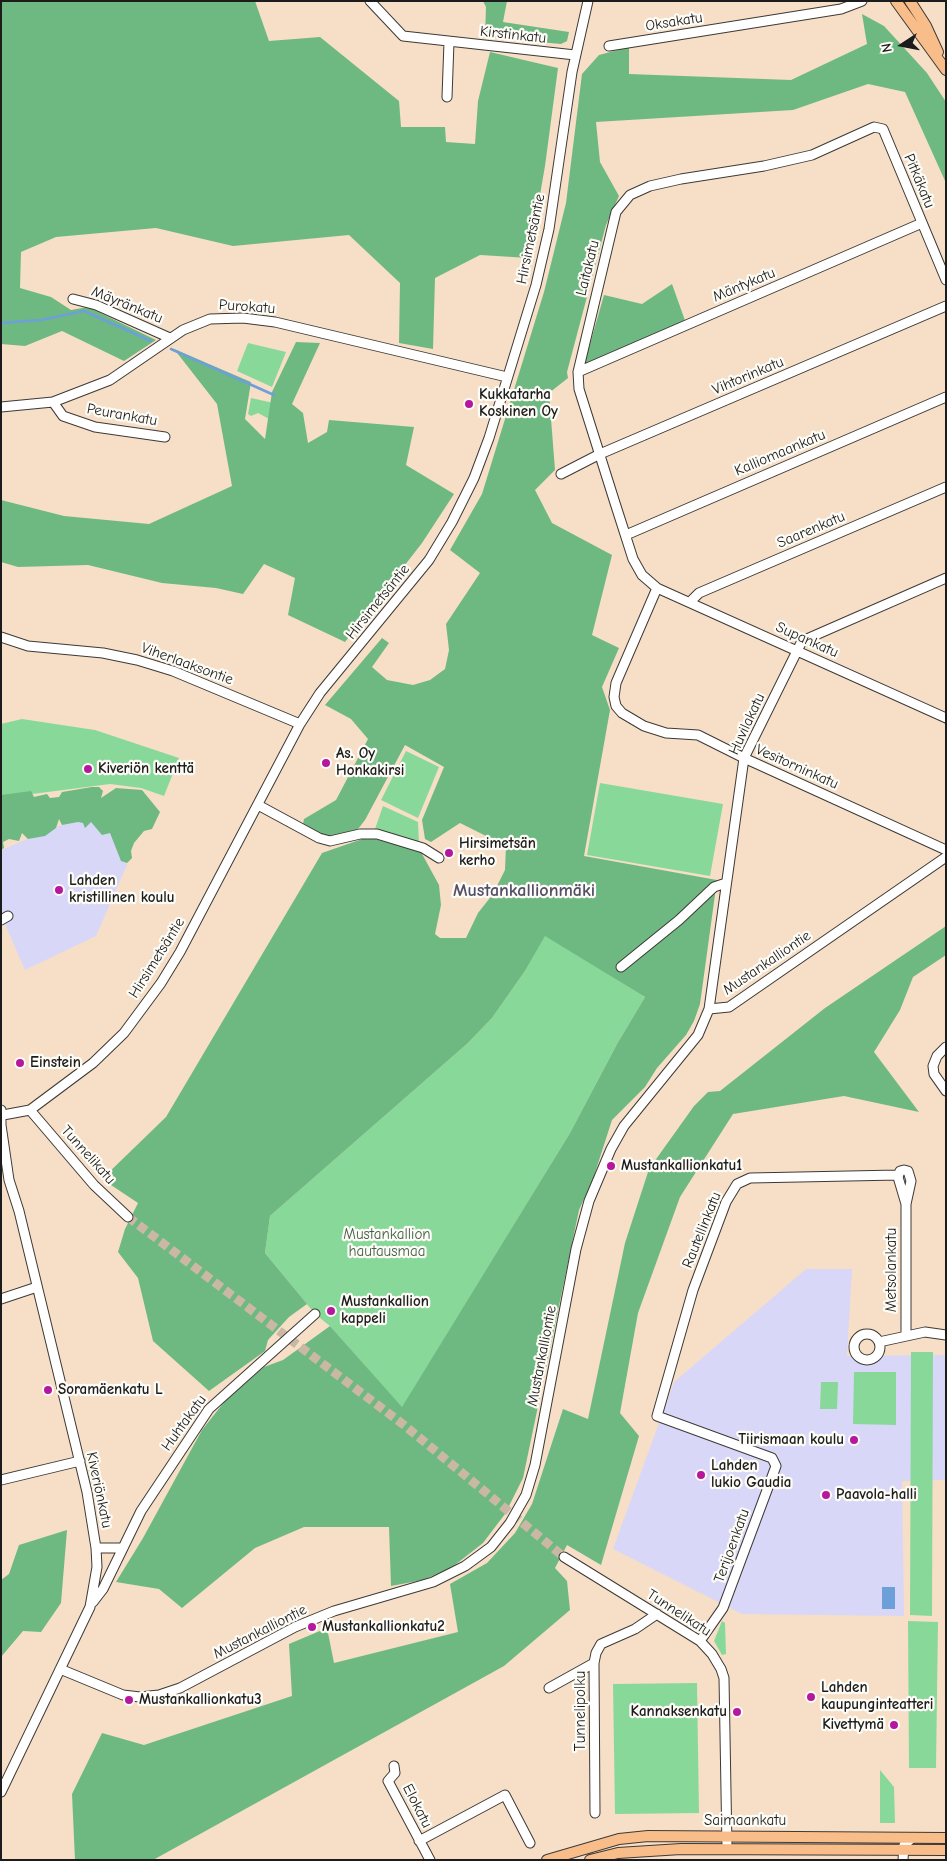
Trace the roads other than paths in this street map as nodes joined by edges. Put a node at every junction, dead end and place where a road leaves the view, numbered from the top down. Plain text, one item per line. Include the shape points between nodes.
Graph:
1 (370, 1) edge
2 (588, 1) edge
3 (862, 1) edge
4 (896, 1) edge
5 (910, 1) edge
6 (449, 42) junction
7 (609, 46) dead end
8 (575, 55) junction
9 (946, 70) edge
10 (447, 97) dead end
11 (874, 128) joint
12 (922, 223) junction
13 (946, 280) edge
14 (73, 299) dead end
15 (946, 306) edge
16 (170, 338) junction
17 (578, 372) junction
18 (507, 377) junction
19 (946, 397) edge
20 (53, 402) junction
21 (1, 407) edge
22 (165, 437) dead end
23 (600, 454) junction
24 (561, 474) dead end
25 (946, 487) edge
26 (626, 535) junction
27 (946, 578) edge
28 (657, 588) junction
29 (690, 602) junction
30 (1, 637) edge
31 (797, 650) junction
32 (946, 718) edge
33 (300, 724) junction
34 (744, 758) junction
35 (258, 805) junction
36 (946, 850) edge
37 (946, 857) edge
38 (439, 858) dead end
39 (726, 883) junction
40 (621, 967) dead end
41 (709, 1009) junction
42 (946, 1047) edge
43 (946, 1091) edge
44 (30, 1110) junction
45 (2, 1112) edge
46 (1, 1125) edge
47 (1, 1167) edge
48 (898, 1174) joint
49 (9, 1180) junction
50 (128, 1217) tunnel mouth
51 (37, 1287) junction
52 (1, 1299) edge
53 (314, 1314) dead end
54 (942, 1335) edge
55 (906, 1336) junction
56 (879, 1342) dead end
57 (657, 1416) joint
58 (80, 1461) junction
59 (1, 1480) edge
60 (96, 1548) junction
61 (123, 1548) junction
62 (564, 1557) tunnel mouth
63 (90, 1607) junction
64 (657, 1614) junction
65 (700, 1641) junction
66 (594, 1663) junction
67 (60, 1669) junction
68 (549, 1688) dead end
69 (394, 1766) dead end
70 (1, 1792) edge
71 (595, 1813) dead end
72 (726, 1836) junction
73 (946, 1838) edge
74 (419, 1841) junction
75 (530, 1843) dead end
76 (726, 1848) junction
77 (907, 1848) edge
78 (946, 1850) edge
79 (430, 1860) edge
80 (547, 1860) edge
81 (590, 1860) edge

1 - 6 street, Kirstinkatu via 402,36
2 - 8 street, Hirsimetsäntie
3 - 7 street, Oksakatu via 841,9
4 - 9 main road
5 - 9 main road via 926,26
6 - 8 street, Kirstinkatu
6 - 10 street
8 - 18 street, Hirsimetsäntie via 549,229 536,285
11 - 12 street, Pitkäkatu via 883,129
11 - 17 street, Laitakatu via 812,155 681,179 650,186 630,195 616,212
12 - 13 street, Pitkäkatu
12 - 17 street, Mäntykatu
14 - 16 street, Mäyränkatu via 96,304
15 - 23 street, Vihtorinkatu
16 - 18 street, Purokatu via 210,319 243,318 275,322
16 - 20 street, Purokatu via 110,380
17 - 23 street, Laitakatu via 579,389
18 - 33 street, Hirsimetsäntie via 474,478 452,522 429,560 320,693
19 - 26 street, Kalliomaankatu
20 - 21 street, Purokatu
20 - 22 street, Peurankatu via 62,416 95,427
23 - 24 street, Vihtorinkatu
23 - 26 street, Laitakatu
25 - 29 street, Saarenkatu via 699,593
26 - 28 street, Laitakatu via 642,576
27 - 31 street, Huvilakatu via 802,641
28 - 29 street, Supankatu
28 - 34 street, Vesitorninkatu via 616,683 616,706 644,726 666,733 698,735
29 - 31 street, Supankatu
30 - 33 street, Viherlaaksontie via 28,646 103,653 173,670
31 - 32 street, Supankatu
31 - 34 street, Huvilakatu
33 - 35 street, Hirsimetsäntie
34 - 36 street, Vesitorninkatu
34 - 39 street, Huvilakatu
35 - 38 street via 319,838 330,841 360,834 377,834 423,848
35 - 44 street, Hirsimetsäntie via 161,983 124,1033 93,1063
37 - 41 street, Mustankalliontie via 729,1007
39 - 40 street via 714,888
39 - 41 street, Huvilakatu
41 - 67 street, Mustankalliontie via 698,1035 624,1126 589,1201 576,1249 535,1466 526,1495 491,1547 433,1582 334,1611 180,1688 159,1695 123,1695
42 - 43 street via 933,1066 934,1074
44 - 45 street, Hirsimetsäntie
44 - 50 street, Tunnelikatu via 94,1185
45 - 46 street, Kiveriönkatu
46 - 49 street, Kiveriönkatu
47 - 49 street, Kiveriönkatu
48 - 55 street, Metsolankatu via 904,1170 910,1176 906,1204
48 - 57 street, Rautellinkatu via 750,1178 737,1184 726,1202 693,1290
49 - 51 street, Kiveriönkatu
51 - 52 street
51 - 58 street, Kiveriönkatu
53 - 61 street, Huhtakatu via 209,1409 141,1511
54 - 55 street via 925,1338
55 - 56 street
57 - 65 street, Terijoenkatu via 776,1462 723,1608
58 - 59 street
58 - 60 street, Kiveriönkatu
60 - 61 street
60 - 63 street, Kiveriönkatu
61 - 63 street, Huhtakatu via 103,1589
62 - 64 street, Tunnelikatu
63 - 67 street, Kiveriönkatu
64 - 65 street, Tunnelikatu
64 - 66 street, Tunnelipolku via 635,1629 601,1644
65 - 72 street, Tunnelikatu via 712,1654 724,1678
66 - 68 street
66 - 71 street, Tunnelipolku
67 - 70 street, Kiveriönkatu
69 - 74 street, Elokatu via 395,1773 388,1781
72 - 76 street, Tunnelikatu
72 - 77 main road, Saimaankatu
72 - 80 main road, Saimaankatu via 619,1839
73 - 77 main road, Saimaankatu
74 - 75 street via 505,1795
74 - 79 street, Elokatu
76 - 77 main road, Saimaankatu
76 - 81 main road, Saimaankatu via 647,1850
77 - 78 main road, Saimaankatu

